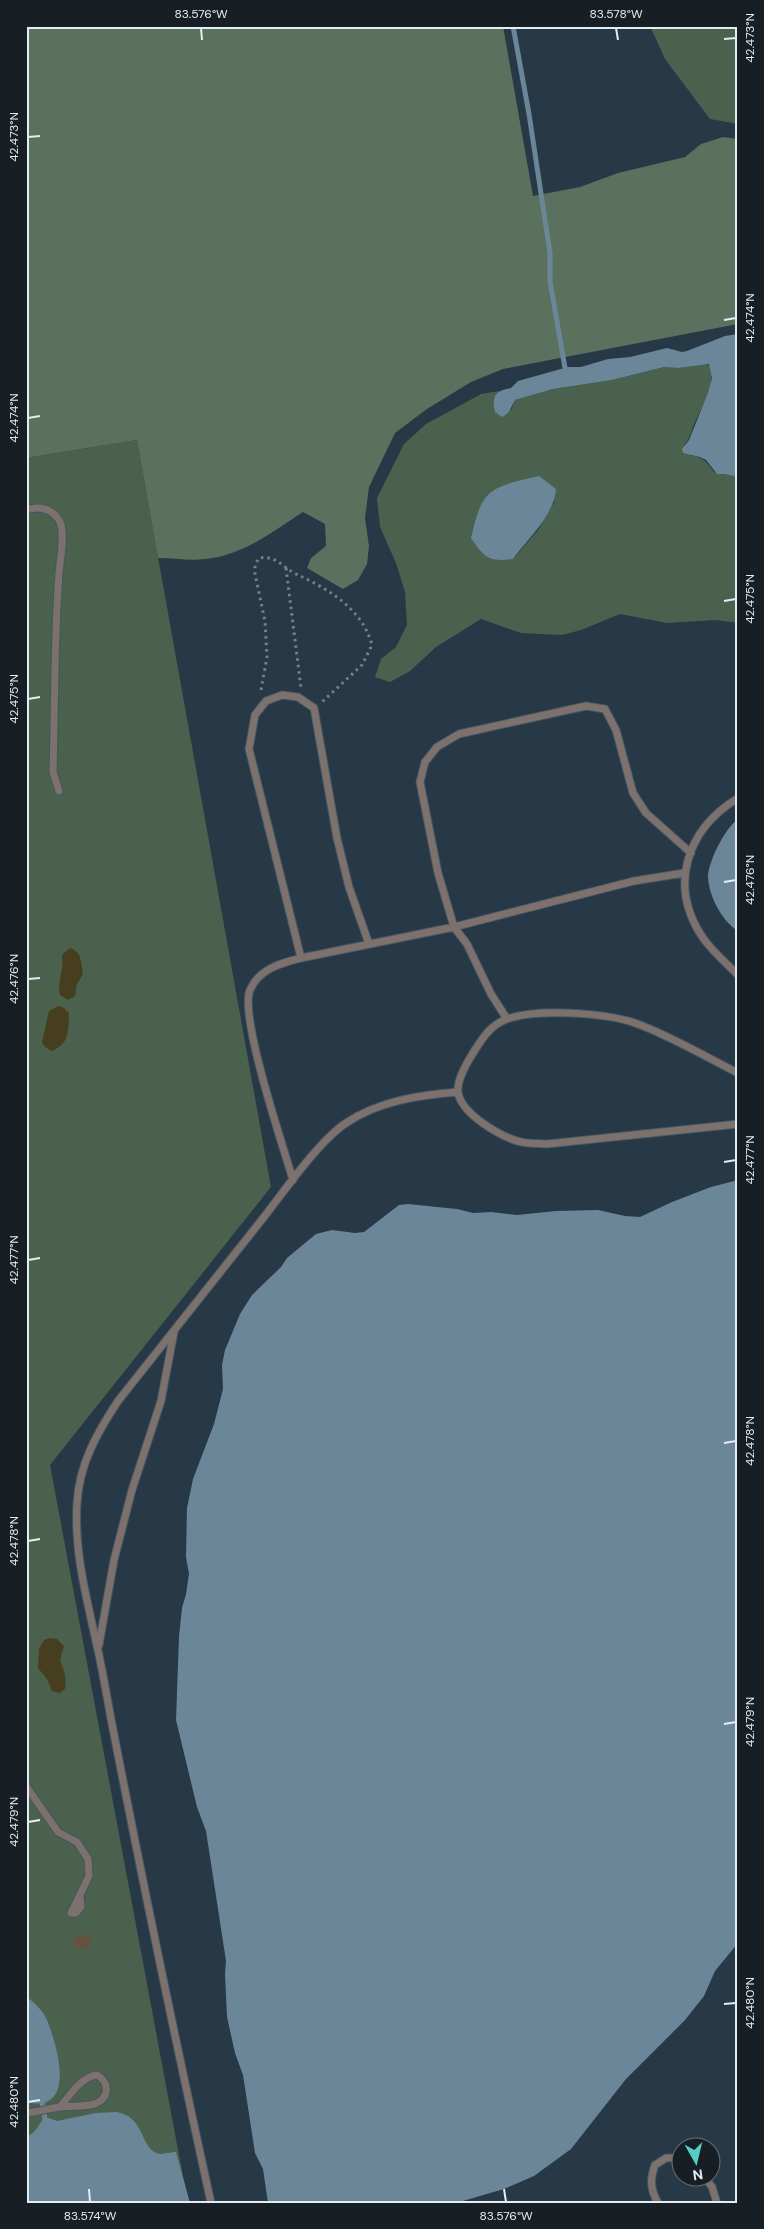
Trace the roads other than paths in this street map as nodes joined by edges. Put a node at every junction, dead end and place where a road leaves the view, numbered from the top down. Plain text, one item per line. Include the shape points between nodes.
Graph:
1 (26, 510) edge
2 (59, 790) dead end
3 (738, 798) edge
4 (691, 853) junction
5 (684, 873) junction
6 (454, 927) junction
7 (369, 944) junction
8 (301, 958) junction
9 (738, 975) edge
10 (507, 1019) junction
11 (738, 1074) edge
12 (458, 1092) junction
13 (738, 1124) edge
14 (293, 1180) junction
15 (174, 1331) junction
16 (98, 1650) junction
17 (26, 1786) edge
18 (80, 1896) dead end
19 (60, 2107) junction
20 (26, 2113) edge
21 (672, 2158) edge
22 (711, 2186) edge
23 (211, 2203) edge
24 (658, 2203) edge
25 (717, 2203) edge

1 - 2 lane via 38,507 49,510 60,522 61,530 53,772
3 - 4 lane via 721,808 701,833
4 - 5 lane
4 - 6 lane via 646,813 633,793 616,730 605,708 586,706 459,734 438,747 426,762 420,782 438,874
5 - 6 lane via 634,881
5 - 9 lane via 684,895 690,913 704,939
6 - 7 lane
6 - 10 lane via 467,944
7 - 8 lane
7 - 8 lane via 349,887 337,838 314,708 298,697 282,695 266,701 254,715 249,749
8 - 14 lane via 276,965 260,977 250,990 248,1004 264,1081
10 - 11 lane via 564,1013 635,1023
10 - 12 lane via 486,1032 462,1074
12 - 13 lane via 479,1121 496,1133 521,1142 547,1144
12 - 14 lane via 426,1095 368,1110 344,1124
14 - 15 lane
15 - 16 lane via 162,1401 132,1490 114,1560
15 - 16 lane via 118,1401 96,1435 85,1460 77,1501 76,1541
16 - 23 lane via 160,1967
17 - 18 lane via 58,1832 77,1842 88,1859 89,1876
19 - 19 lane via 96,2103 104,2097 106,2084 97,2075 90,2076
19 - 20 lane
21 - 24 lane via 655,2165 651,2177 652,2192
22 - 25 lane

